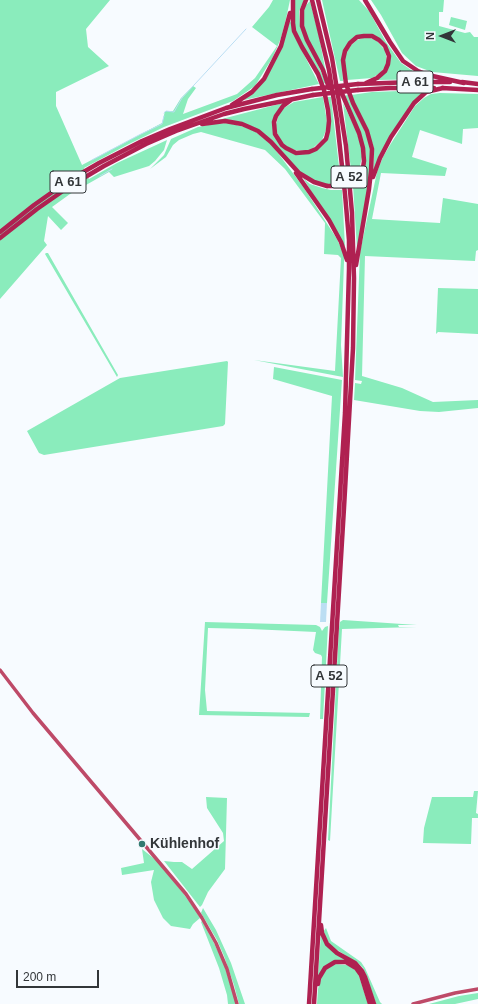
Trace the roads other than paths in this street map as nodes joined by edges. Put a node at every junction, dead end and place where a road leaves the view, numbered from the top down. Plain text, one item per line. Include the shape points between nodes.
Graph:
1 (293, 0) edge
2 (312, 0) edge
3 (318, 0) edge
4 (364, 0) edge
5 (305, 2) edge
6 (336, 76) junction
7 (464, 82) junction
8 (366, 83) junction
9 (478, 84) edge
10 (443, 88) junction
11 (478, 90) edge
12 (292, 99) junction
13 (333, 99) junction
14 (226, 108) junction
15 (176, 131) junction
16 (284, 158) junction
17 (369, 189) junction
18 (0, 232) edge
19 (0, 238) edge
20 (349, 269) junction
21 (354, 278) junction
22 (0, 670) edge
23 (321, 889) junction
24 (478, 989) edge
25 (238, 1004) edge
26 (309, 1004) edge
27 (315, 1004) edge
28 (370, 1004) edge
29 (374, 1004) edge
30 (413, 1004) edge

1 - 12 highway via 294,30 321,83 328,110 329,126 326,139 309,152 296,152 286,148 275,134 276,116
1 - 14 highway via 285,35 264,79 245,97
2 - 13 highway, A 52 via 329,70
3 - 6 highway, A 52
4 - 7 highway via 398,55 409,66 428,75
5 - 13 highway via 301,20 304,32 323,70
6 - 16 highway, bridge via 363,148 364,161 357,177 343,186 327,186 306,178
6 - 21 highway, A 52 via 349,174
7 - 8 highway, A 61
7 - 9 highway, A 61
8 - 14 highway, A 61, bridge via 277,95
8 - 17 highway via 377,78 388,64 385,46 372,36 357,37 350,43 343,64 350,97 372,149
10 - 11 highway, A 61
10 - 12 highway, A 61, bridge via 358,90
10 - 17 highway via 426,92 414,103 380,158
12 - 15 highway, A 61 via 244,108
13 - 20 highway, A 52 via 346,194
14 - 18 highway, A 61 via 170,129 99,163 49,194
15 - 16 highway via 215,122 242,124 258,131
15 - 19 highway, A 61 via 70,186
16 - 20 highway via 329,220 343,246
17 - 21 highway
20 - 26 highway, A 52 via 344,421
21 - 23 highway, A 52 via 344,515
22 - 25 main road via 33,714 186,894 216,943
23 - 27 highway, A 52
23 - 29 highway via 321,926 324,938 331,948 355,963 362,971
24 - 30 main road
27 - 28 highway via 322,972 330,964 341,962 352,965 359,971

